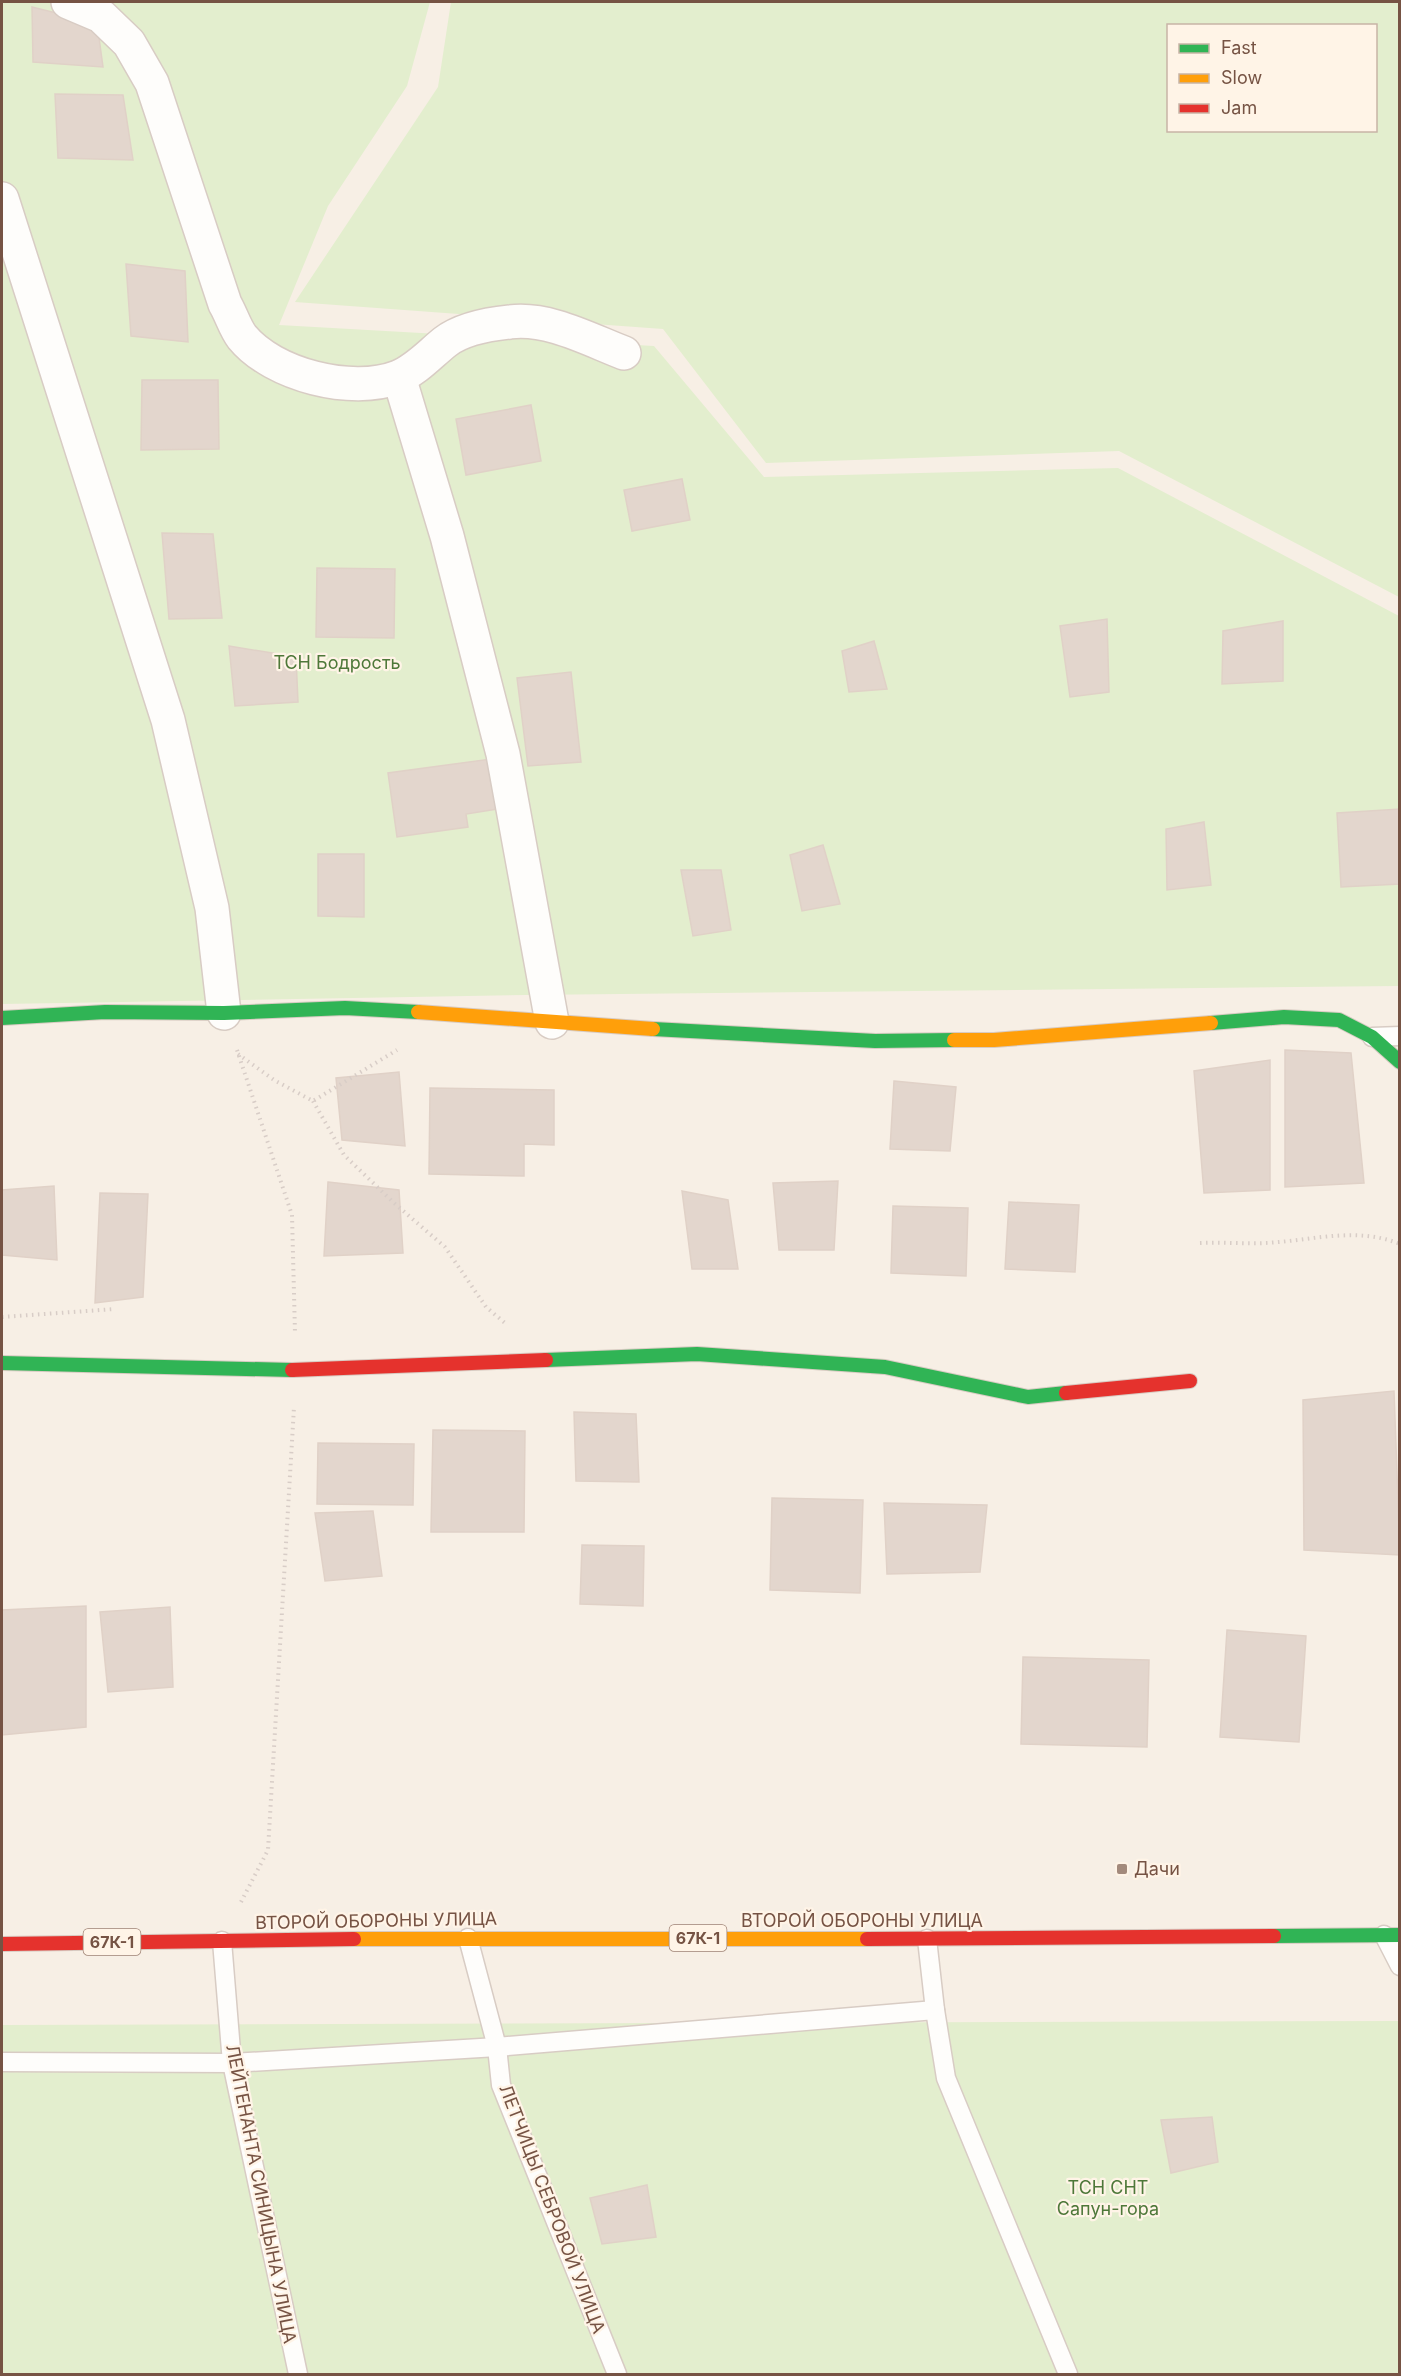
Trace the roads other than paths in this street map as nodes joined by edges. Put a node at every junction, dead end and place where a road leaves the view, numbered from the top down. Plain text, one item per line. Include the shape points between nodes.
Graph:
1 (68, 2) edge
2 (2, 199) edge
3 (624, 353) dead end
4 (399, 377) junction
5 (224, 1013) junction
6 (2, 1018) edge
7 (552, 1022) junction
8 (1400, 1035) edge
9 (1372, 1037) junction
10 (1400, 1062) edge
11 (2, 1363) edge
12 (1190, 1381) dead end
13 (1392, 1935) edge
14 (468, 1938) junction
15 (927, 1939) junction
16 (222, 1941) junction
17 (2, 1944) edge
18 (1400, 1966) edge
19 (934, 2010) junction
20 (497, 2047) junction
21 (2, 2062) edge
22 (232, 2063) junction
23 (298, 2374) edge
24 (617, 2374) edge
25 (1068, 2374) edge

1 - 4 street via 101,16 129,43 152,83 225,304 241,336 261,354 291,370 332,382 371,385
2 - 5 street via 168,720 212,908
3 - 4 street via 538,323 512,321 447,340
4 - 7 street via 447,536 503,754
5 - 6 street via 105,1012
5 - 7 street via 345,1008
7 - 9 street via 875,1041 994,1040 1284,1017 1339,1020
8 - 9 lane
9 - 10 street
11 - 12 street via 296,1370 697,1354 885,1367 1028,1396
13 - 15 street, ВТОРОЙ ОБОРОНЫ УЛИЦА / 67К-1
13 - 18 lane
14 - 15 street, ВТОРОЙ ОБОРОНЫ УЛИЦА / 67К-1
14 - 16 street, ВТОРОЙ ОБОРОНЫ УЛИЦА / 67К-1
14 - 20 lane, ЛЕТЧИЦЫ СЕБРОВОЙ УЛИЦА
15 - 19 lane
16 - 17 street, ВТОРОЙ ОБОРОНЫ УЛИЦА / 67К-1
16 - 22 lane, ЛЕЙТЕНАНТА СИНИЦЫНА УЛИЦА
19 - 20 lane
19 - 25 lane via 946,2078
20 - 22 lane
20 - 24 lane, ЛЕТЧИЦЫ СЕБРОВОЙ УЛИЦА via 501,2085
21 - 22 lane
22 - 23 lane, ЛЕЙТЕНАНТА СИНИЦЫНА УЛИЦА

